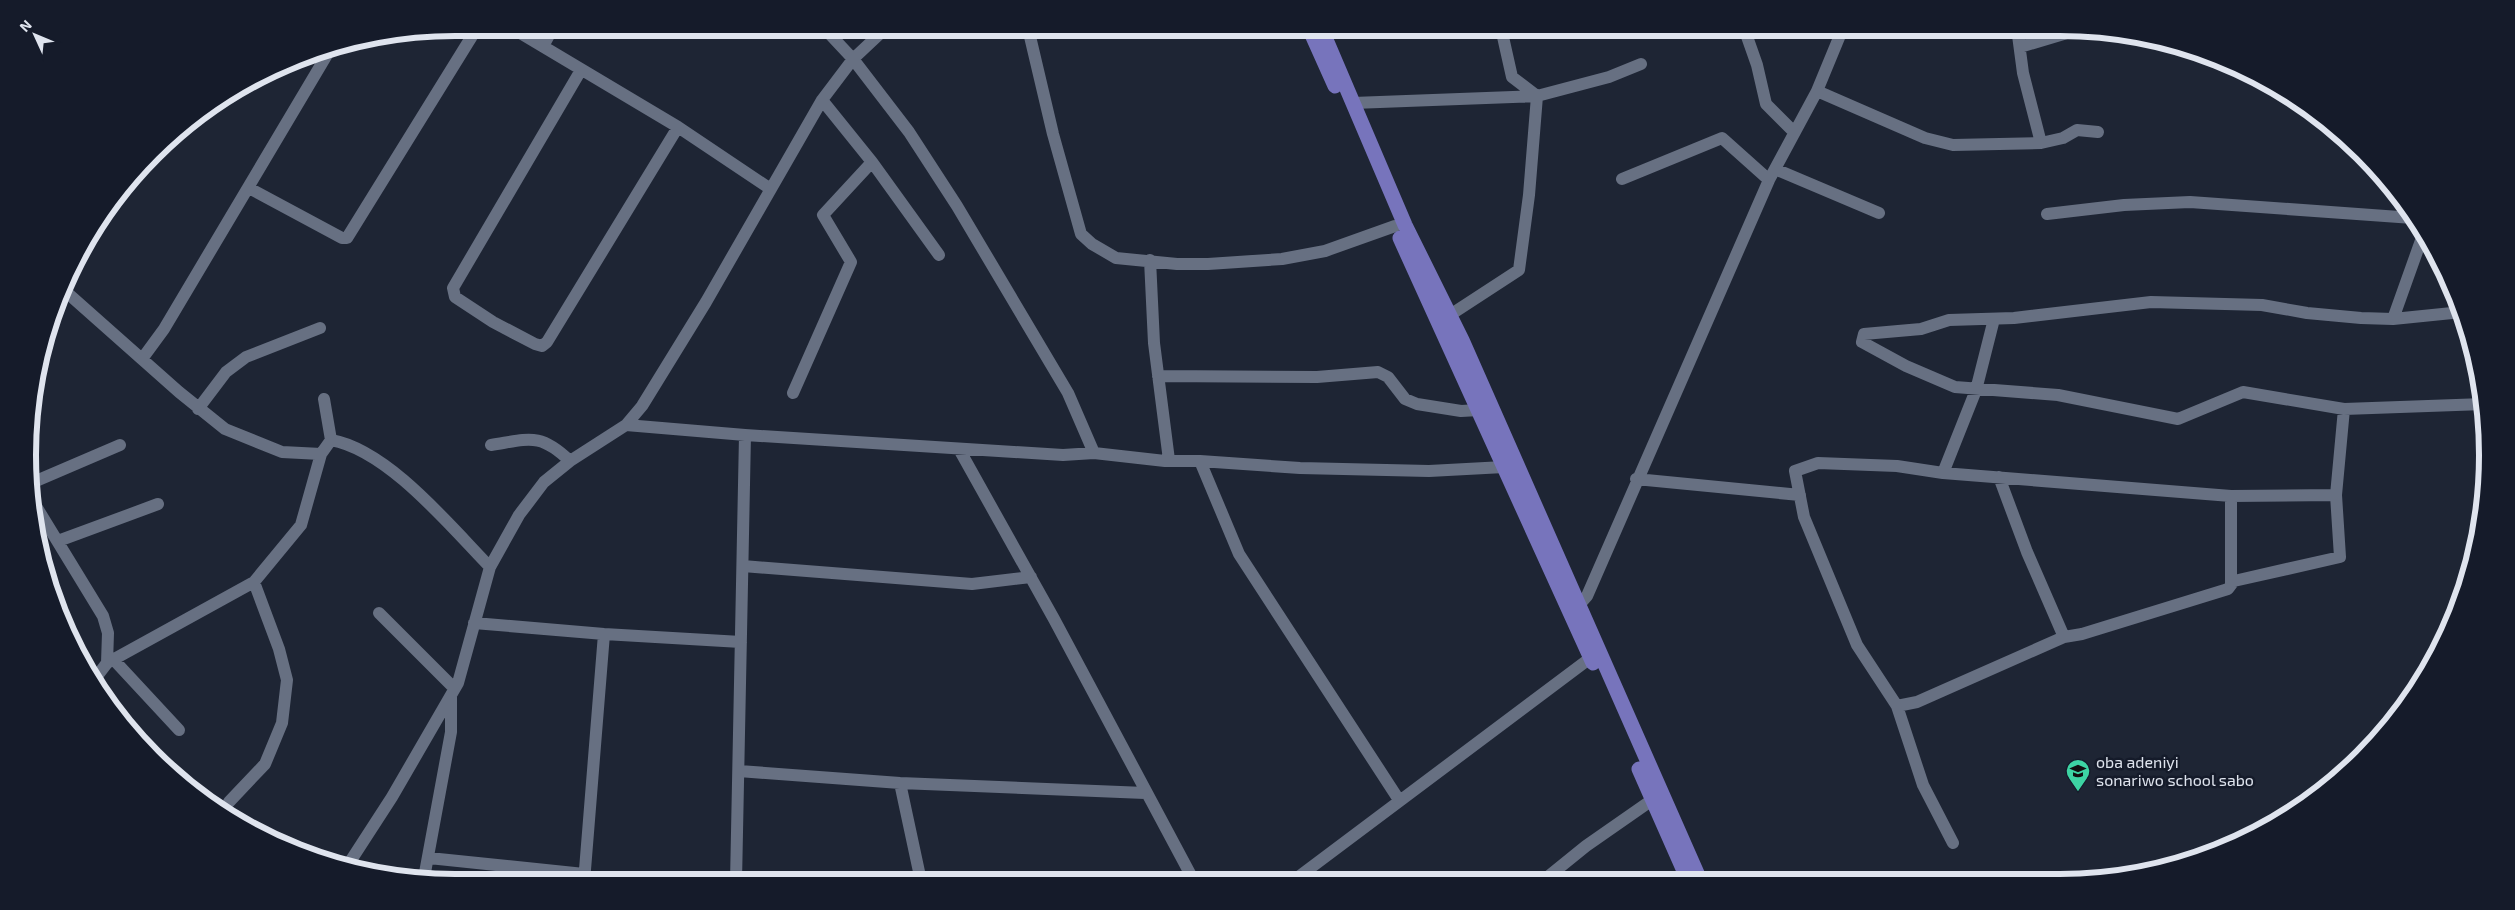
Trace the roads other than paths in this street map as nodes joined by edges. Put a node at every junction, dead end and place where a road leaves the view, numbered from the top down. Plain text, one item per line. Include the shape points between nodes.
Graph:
1 (472, 36) edge
2 (526, 36) edge
3 (549, 36) edge
4 (831, 36) edge
5 (877, 36) edge
6 (1030, 36) edge
7 (1312, 36) edge
8 (1324, 36) edge
9 (1503, 36) edge
10 (1747, 36) edge
11 (1840, 36) edge
12 (2018, 36) edge
13 (2057, 36) edge
14 (543, 46) junction
15 (2020, 47) junction
16 (326, 56) edge
17 (853, 59) junction
18 (1641, 64) dead end
19 (581, 70) junction
20 (1817, 91) junction
21 (1537, 96) junction
22 (822, 100) junction
23 (1353, 102) junction
24 (678, 126) junction
25 (1794, 132) junction
26 (2098, 132) dead end
27 (2041, 143) junction
28 (872, 162) junction
29 (1772, 175) junction
30 (1622, 178) dead end
31 (249, 188) junction
32 (769, 188) junction
33 (1879, 213) dead end
34 (2047, 214) dead end
35 (2405, 217) edge
36 (1395, 226) junction
37 (2420, 242) edge
38 (939, 255) dead end
39 (1150, 260) junction
40 (68, 294) edge
41 (2454, 313) edge
42 (1450, 315) junction
43 (1994, 318) junction
44 (2393, 319) junction
45 (320, 328) dead end
46 (142, 359) junction
47 (1158, 376) junction
48 (1976, 390) junction
49 (793, 393) dead end
50 (324, 399) dead end
51 (2475, 404) edge
52 (198, 409) junction
53 (2344, 409) junction
54 (1479, 410) junction
55 (626, 425) junction
56 (745, 435) junction
57 (331, 440) junction
58 (120, 445) dead end
59 (490, 445) dead end
60 (959, 449) junction
61 (1094, 453) junction
62 (322, 454) junction
63 (1169, 460) junction
64 (1200, 460) junction
65 (570, 462) junction
66 (1504, 467) junction
67 (1943, 473) junction
68 (1999, 477) junction
69 (37, 480) edge
70 (1636, 480) junction
71 (1800, 495) junction
72 (2336, 495) junction
73 (2231, 496) junction
74 (158, 504) dead end
75 (40, 513) edge
76 (58, 541) junction
77 (743, 566) junction
78 (490, 567) junction
79 (1031, 577) junction
80 (254, 582) junction
81 (2231, 585) junction
82 (1579, 605) junction
83 (379, 613) dead end
84 (474, 623) junction
85 (604, 634) junction
86 (2064, 637) junction
87 (741, 642) junction
88 (1594, 654) junction
89 (110, 662) junction
90 (99, 675) edge
91 (455, 689) junction
92 (1897, 706) junction
93 (179, 730) dead end
94 (739, 771) junction
95 (900, 783) junction
96 (1145, 793) junction
97 (1399, 800) junction
98 (1652, 800) junction
99 (229, 802) dead end
100 (1953, 842) dead end
101 (429, 858) junction
102 (351, 860) edge
103 (425, 873) edge
104 (553, 874) edge
105 (584, 874) edge
106 (736, 874) edge
107 (919, 874) edge
108 (1190, 874) edge
109 (1301, 874) edge
110 (1551, 874) edge
111 (1685, 874) edge
112 (1697, 874) edge

1 - 31 street via 347,238
2 - 14 street
3 - 14 street
4 - 17 street
5 - 17 street
6 - 39 street via 1053,134 1082,234 1116,258
7 - 36 main road
8 - 23 main road
9 - 21 street via 1512,77
10 - 25 street via 1766,104
11 - 20 street
12 - 15 street
13 - 15 street
14 - 19 street
15 - 27 street via 2023,73
16 - 31 street
17 - 22 street
17 - 61 street via 910,132 957,206 1068,393
18 - 21 street via 1609,77
19 - 24 street
19 - 24 street via 453,288 455,297 493,322 535,344 542,346 547,342
20 - 25 street
20 - 27 street via 1925,138 1953,145
21 - 23 street
21 - 42 street via 1519,270
22 - 28 street
22 - 32 street
23 - 42 main road via 1405,225
24 - 32 street
25 - 29 street
26 - 27 street via 2077,130 2063,138
28 - 38 street
28 - 49 street via 823,215 851,262
29 - 30 street via 1722,138
29 - 33 street
29 - 70 street
31 - 46 street via 164,329
32 - 55 street via 656,385
34 - 35 street via 2124,205 2190,202
36 - 39 street via 1324,251 1282,259 1208,264
36 - 54 main road
37 - 44 street
39 - 47 street
40 - 46 street
41 - 44 street
42 - 82 main road
43 - 44 street via 2151,302 2211,302
43 - 48 street
43 - 48 street via 1949,320 1921,329 1864,334 1862,342 1906,366 1955,387
45 - 52 street via 246,357 226,372
46 - 52 street
47 - 54 street via 1317,377 1378,372 1388,377 1404,399 1417,404 1461,411
47 - 63 street
48 - 53 street via 2058,396 2178,420 2243,392
48 - 67 street
50 - 57 street
51 - 53 street
52 - 62 street via 225,430 261,445 282,452
53 - 72 street
54 - 66 main road
55 - 56 street
55 - 65 street
56 - 60 street
56 - 77 street
57 - 62 street
57 - 78 street via 353,446 408,484
58 - 69 street
59 - 65 street via 531,438 542,440 556,447
60 - 61 street via 1063,455
60 - 79 street
61 - 63 street
62 - 80 street via 301,525
63 - 64 street
64 - 66 street via 1300,468 1429,471
64 - 97 street via 1239,554
65 - 78 street via 531,497
66 - 88 main road
67 - 68 street
67 - 71 street via 1897,466 1818,463 1795,471
68 - 73 street
68 - 86 street
70 - 71 street
70 - 82 street via 1587,596
71 - 92 street via 1804,517 1857,645
72 - 73 street
72 - 81 street via 2340,557 2234,581
73 - 81 street
74 - 76 street
75 - 76 street
76 - 89 street via 103,616
77 - 79 street via 972,584
77 - 87 street
78 - 84 street
79 - 96 street
80 - 89 street
80 - 99 street via 287,680 282,723 265,764
81 - 86 street via 2228,590
82 - 88 main road
83 - 91 street
84 - 85 street
84 - 91 street
85 - 87 street
85 - 105 street
86 - 92 street via 1918,702
87 - 94 street
88 - 97 street
88 - 98 main road
88 - 112 main road
89 - 90 street
89 - 93 street
91 - 101 street via 451,732
91 - 102 street
92 - 100 street via 1923,786
94 - 95 street
94 - 106 street
95 - 96 street
95 - 107 street
96 - 108 street
97 - 109 street
98 - 110 street
98 - 111 main road
101 - 103 street
101 - 104 street

